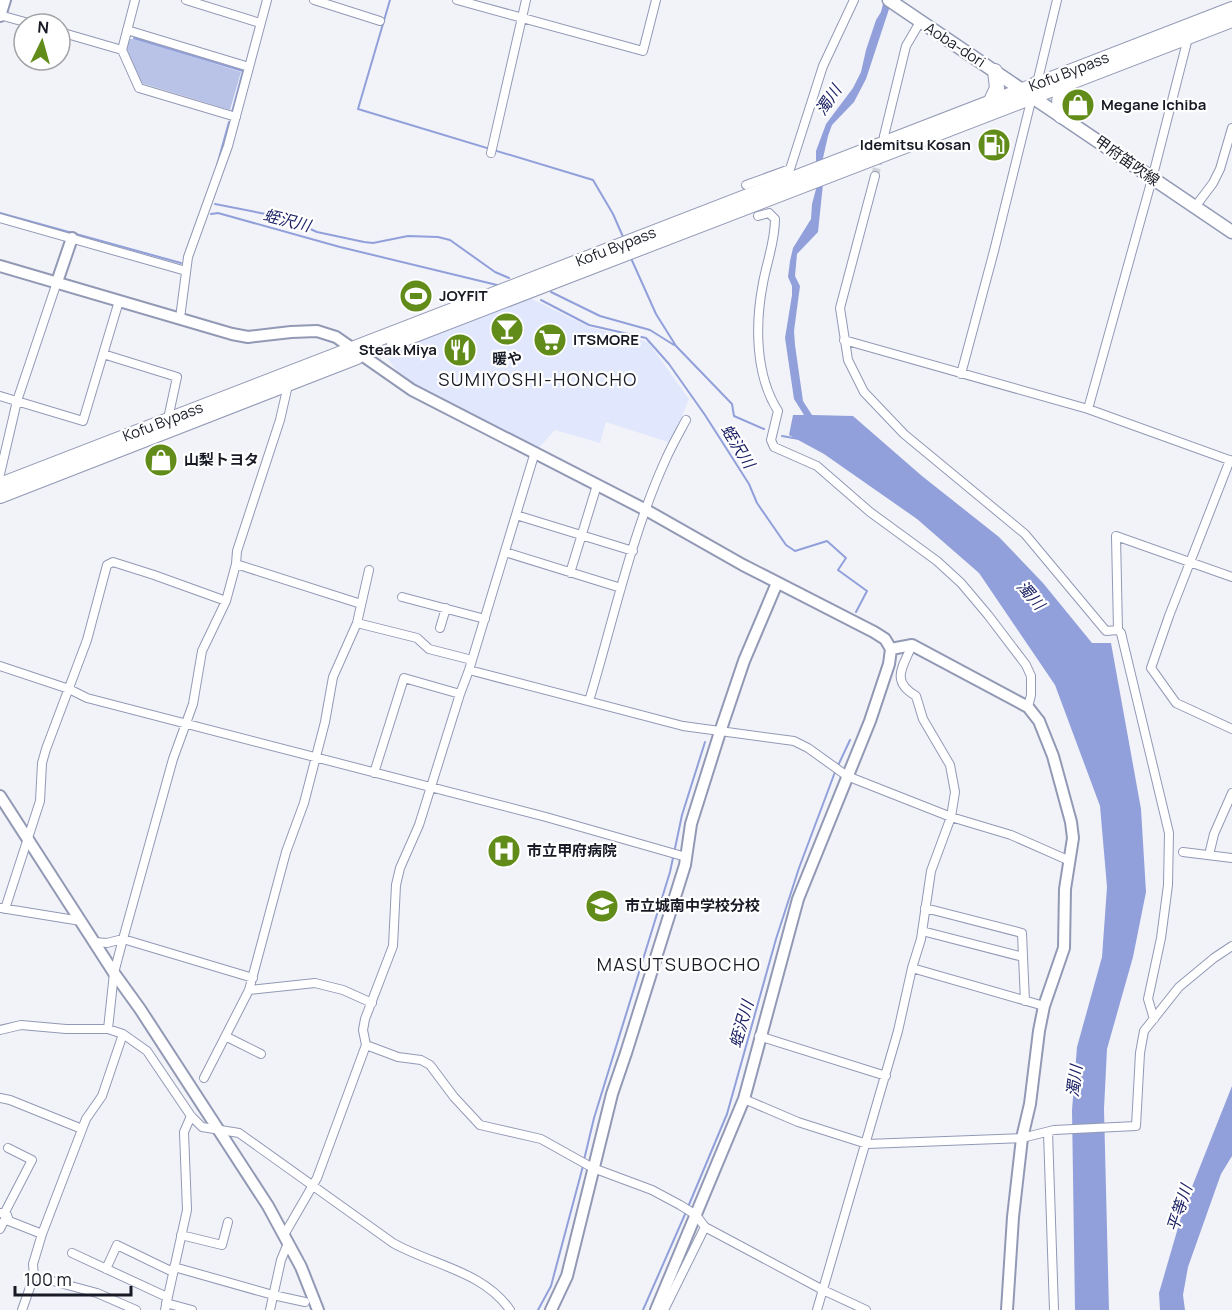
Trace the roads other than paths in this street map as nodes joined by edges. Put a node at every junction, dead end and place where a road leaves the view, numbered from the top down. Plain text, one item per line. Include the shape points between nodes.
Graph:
1 (5, 0) edge
2 (135, 0) edge
3 (186, 0) edge
4 (267, 0) edge
5 (314, 0) edge
6 (457, 0) edge
7 (526, 0) edge
8 (656, 0) edge
9 (854, 0) edge
10 (888, 0) edge
11 (1057, 0) edge
12 (469, 1) edge
13 (1232, 9) edge
14 (0, 15) edge
15 (521, 16) junction
16 (1232, 20) edge
17 (380, 21) dead end
18 (919, 21) junction
19 (261, 23) junction
20 (127, 30) junction
21 (72, 35) edge
22 (1188, 38) junction
23 (122, 50) junction
24 (249, 67) junction
25 (995, 71) junction
26 (1066, 86) junction
27 (1027, 94) junction
28 (990, 103) junction
29 (1061, 116) junction
30 (236, 117) junction
31 (1232, 128) edge
32 (884, 136) dead end
33 (491, 153) dead end
34 (859, 159) junction
35 (875, 176) tunnel mouth
36 (1152, 179) junction
37 (746, 185) dead end
38 (1195, 207) junction
39 (758, 216) dead end
40 (0, 218) edge
41 (1232, 232) edge
42 (72, 238) junction
43 (0, 266) edge
44 (186, 271) junction
45 (57, 282) junction
46 (119, 301) junction
47 (180, 318) junction
48 (844, 340) junction
49 (357, 352) junction
50 (103, 354) junction
51 (961, 374) junction
52 (288, 385) junction
53 (0, 396) edge
54 (16, 401) junction
55 (1088, 409) junction
56 (171, 418) junction
57 (686, 420) dead end
58 (535, 452) junction
59 (1231, 461) edge
60 (1, 463) edge
61 (0, 474) edge
62 (0, 485) edge
63 (597, 485) junction
64 (0, 496) edge
65 (646, 510) junction
66 (516, 515) junction
67 (582, 535) junction
68 (633, 551) junction
69 (505, 552) junction
70 (1190, 562) junction
71 (236, 564) junction
72 (369, 570) dead end
73 (570, 573) junction
74 (1232, 578) edge
75 (777, 583) junction
76 (621, 588) junction
77 (402, 597) dead end
78 (226, 601) junction
79 (361, 604) junction
80 (446, 608) junction
81 (485, 619) junction
82 (357, 623) junction
83 (440, 628) dead end
84 (1118, 630) junction
85 (912, 645) junction
86 (891, 649) junction
87 (472, 660) junction
88 (0, 666) edge
89 (469, 670) junction
90 (69, 689) junction
91 (460, 694) junction
92 (589, 701) junction
93 (1028, 706) junction
94 (187, 722) junction
95 (1232, 729) edge
96 (720, 732) junction
97 (315, 758) junction
98 (374, 773) junction
99 (844, 774) junction
100 (431, 788) junction
101 (1232, 793) edge
102 (0, 796) edge
103 (951, 817) junction
104 (29, 840) junction
105 (1183, 852) dead end
106 (1209, 855) junction
107 (684, 857) junction
108 (1232, 858) edge
109 (1070, 861) junction
110 (2, 908) edge
111 (925, 908) junction
112 (81, 921) junction
113 (922, 931) junction
114 (123, 939) junction
115 (94, 942) junction
116 (1232, 946) edge
117 (1023, 957) junction
118 (912, 968) junction
119 (114, 973) junction
120 (253, 978) junction
121 (249, 990) junction
122 (1025, 1001) junction
123 (372, 1003) junction
124 (1044, 1006) junction
125 (1154, 1018) junction
126 (108, 1029) junction
127 (0, 1030) edge
128 (123, 1034) junction
129 (759, 1036) junction
130 (227, 1037) junction
131 (366, 1045) junction
132 (261, 1054) dead end
133 (886, 1076) junction
134 (204, 1078) dead end
135 (0, 1098) edge
136 (744, 1099) junction
137 (191, 1116) junction
138 (82, 1129) junction
139 (218, 1131) junction
140 (1051, 1131) junction
141 (1022, 1138) junction
142 (867, 1144) junction
143 (8, 1148) dead end
144 (591, 1167) junction
145 (312, 1184) junction
146 (4, 1214) edge
147 (694, 1214) junction
148 (228, 1222) dead end
149 (705, 1227) junction
150 (0, 1229) edge
151 (42, 1234) junction
152 (181, 1235) junction
153 (286, 1239) junction
154 (72, 1253) dead end
155 (106, 1269) junction
156 (174, 1269) junction
157 (34, 1276) junction
158 (823, 1290) junction
159 (273, 1295) junction
160 (305, 1302) dead end
161 (166, 1304) edge
162 (22, 1310) edge
163 (136, 1310) edge
164 (192, 1310) edge
165 (270, 1310) edge
166 (318, 1310) edge
167 (510, 1310) edge
168 (550, 1310) edge
169 (656, 1310) edge
170 (664, 1310) edge
171 (817, 1310) edge
172 (866, 1310) edge
173 (1007, 1310) edge
174 (1054, 1310) edge

1 - 14 street
2 - 20 street
3 - 19 street
4 - 19 street
5 - 17 street
6 - 12 street
7 - 15 street
8 - 15 street via 643,51
9 - 37 street via 823,66 790,169
10 - 18 main road, Aoba-dori
11 - 27 street via 1038,79
12 - 15 street
13 - 27 highway, Kofu Bypass
15 - 33 street
16 - 22 highway, Kofu Bypass
18 - 25 main road, Aoba-dori
18 - 32 street via 906,46
19 - 24 street
20 - 23 street
20 - 24 street
21 - 23 street
22 - 26 highway, Kofu Bypass
22 - 36 street
23 - 30 street via 139,88
24 - 30 street
25 - 27 main road, Aoba-dori
25 - 28 highway via 997,88
26 - 27 highway, Kofu Bypass
26 - 29 highway via 1060,93
27 - 28 highway, Kofu Bypass
27 - 29 main road, 甲府笛吹線
27 - 34 highway, Kofu Bypass
27 - 51 street via 994,251
28 - 34 highway, Kofu Bypass
29 - 36 main road, 甲府笛吹線
30 - 44 street
31 - 38 street via 1220,169
34 - 49 highway, Kofu Bypass
35 - 48 street via 840,308
36 - 38 main road, 甲府笛吹線
36 - 55 street
38 - 41 main road, 甲府笛吹線
39 - 93 street via 770,213 775,219 763,281 759,331 766,390 778,411 771,441 774,447 817,466 961,583 1026,665 1031,695
40 - 42 street
42 - 44 street
42 - 45 street
43 - 45 street
44 - 47 street
45 - 46 street
45 - 54 street
46 - 47 street
46 - 50 street
47 - 49 street via 248,337 317,331 336,337
48 - 51 street
48 - 84 street via 848,360 864,392 903,434 1025,534 1106,631
49 - 52 highway, Kofu Bypass
49 - 56 highway, Kofu Bypass
49 - 58 street via 412,390
50 - 54 street via 82,421
50 - 56 street via 177,377
51 - 55 street
52 - 64 highway, Kofu Bypass
52 - 71 street
53 - 54 street
54 - 60 street
55 - 59 street
56 - 62 highway, Kofu Bypass
57 - 65 street
58 - 63 street
58 - 66 street
59 - 70 street
60 - 61 street
63 - 65 street
63 - 67 street
65 - 68 street
65 - 75 street
66 - 67 street
66 - 69 street
67 - 68 street
67 - 73 street
68 - 76 street
69 - 73 street
69 - 81 street
70 - 74 street
70 - 84 street via 1116,536
70 - 95 street via 1151,668 1176,703
71 - 78 street
71 - 79 street
72 - 79 street
73 - 76 street
75 - 86 street via 874,632
75 - 96 street
76 - 92 street
77 - 80 street
78 - 90 street via 112,562 107,565
78 - 94 street via 202,651
79 - 82 street
80 - 81 street
80 - 83 street
81 - 87 street
82 - 87 street via 417,639 429,648
82 - 97 street via 333,677
84 - 125 street via 1169,833 1168,885 1148,999
85 - 86 street
85 - 93 street
85 - 103 street via 901,683 916,696 923,719 950,765 954,792
86 - 99 street via 870,721
87 - 89 street
88 - 90 street
89 - 91 street
89 - 92 street
90 - 94 street via 87,698
90 - 104 street via 42,763 40,801
91 - 98 street via 404,678
91 - 100 street
92 - 96 street
93 - 109 street via 1046,735 1062,787 1073,838
94 - 97 street
94 - 114 street
96 - 99 street via 794,741
96 - 107 street
97 - 98 street
97 - 120 street
98 - 100 street
99 - 103 street
99 - 129 street via 798,900
100 - 107 street
100 - 123 street via 400,868 393,946
101 - 106 street
102 - 104 street
103 - 109 street via 1011,835
103 - 111 street via 931,871
104 - 110 street
104 - 112 street
105 - 106 street
106 - 108 street
107 - 144 street
109 - 124 street via 1065,889 1064,948
110 - 112 street
111 - 113 street
111 - 117 street via 1022,933
112 - 115 street
113 - 117 street
113 - 118 street
114 - 115 street
114 - 119 street
114 - 120 street
115 - 119 street
116 - 125 street via 1179,987
117 - 122 street
118 - 122 street
118 - 133 street
119 - 126 street
119 - 139 street
120 - 121 street
121 - 123 street via 315,983
121 - 130 street
122 - 124 street
123 - 131 street via 363,1030
124 - 141 street
125 - 140 street via 1144,1031 1140,1053 1136,1126
126 - 127 street via 21,1025
126 - 128 street
128 - 137 street via 147,1051
128 - 138 street via 102,1096
129 - 133 street
129 - 136 street
130 - 132 street
130 - 134 street
131 - 144 street via 430,1065 480,1125 541,1139
131 - 145 street
133 - 142 street
135 - 138 street
136 - 142 street via 798,1122
136 - 147 street
137 - 139 street via 202,1127
137 - 152 street via 184,1132 187,1210
138 - 151 street
139 - 145 street via 239,1133
139 - 153 street
140 - 141 street
140 - 174 street
141 - 142 street
141 - 173 street
142 - 158 street
143 - 146 street via 32,1160
144 - 147 street via 652,1190
144 - 168 street via 567,1276
145 - 153 street
145 - 167 street via 393,1243 465,1273
146 - 150 street
146 - 151 street via 9,1221
147 - 149 street
147 - 169 street
148 - 152 street via 222,1245
149 - 158 street
149 - 170 street
151 - 157 street via 33,1264
152 - 156 street
153 - 159 street
153 - 166 street
154 - 155 street
155 - 156 street via 117,1245
155 - 161 street
156 - 159 street
156 - 161 street
157 - 162 street
157 - 163 street via 97,1293
158 - 171 street
158 - 172 street
159 - 160 street
159 - 165 street
161 - 164 street

